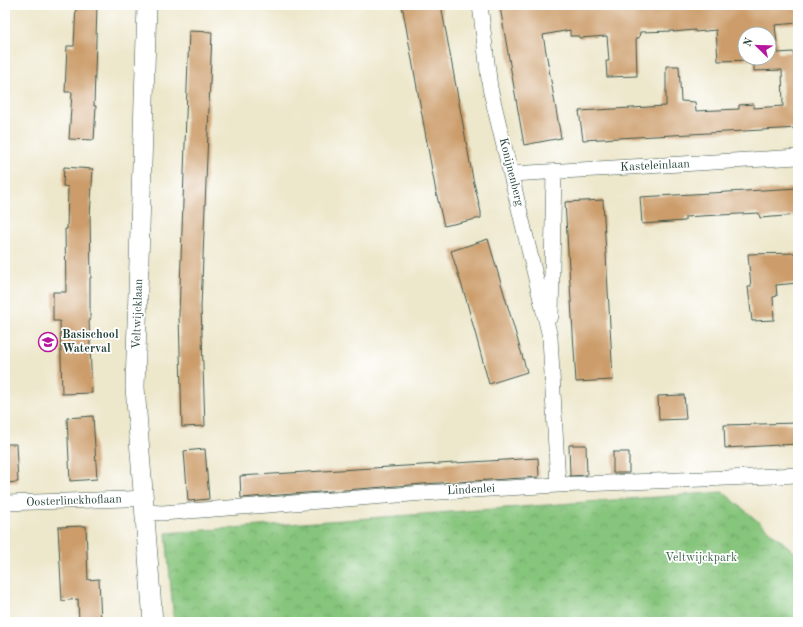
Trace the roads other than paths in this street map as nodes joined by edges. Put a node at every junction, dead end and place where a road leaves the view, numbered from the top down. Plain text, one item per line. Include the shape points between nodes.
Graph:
1 (147, 5) edge
2 (480, 5) edge
3 (798, 157) edge
4 (554, 172) junction
5 (512, 174) junction
6 (550, 337) junction
7 (798, 475) edge
8 (558, 485) junction
9 (5, 503) edge
10 (144, 505) junction
11 (153, 622) edge

1 - 10 street, Veltwijcklaan via 135,387
2 - 5 street, Konijnenberg via 490,88
3 - 4 street, Kasteleinlaan
4 - 5 street, Kasteleinlaan
4 - 6 street, Konijnenberg
5 - 6 street, Konijnenberg
6 - 8 street, Konijnenberg
7 - 8 street, Lindenlei
8 - 10 street, Lindenlei via 170,513
9 - 10 street, Oosterlinckhoflaan via 126,499
10 - 11 street, Veltwijcklaan

